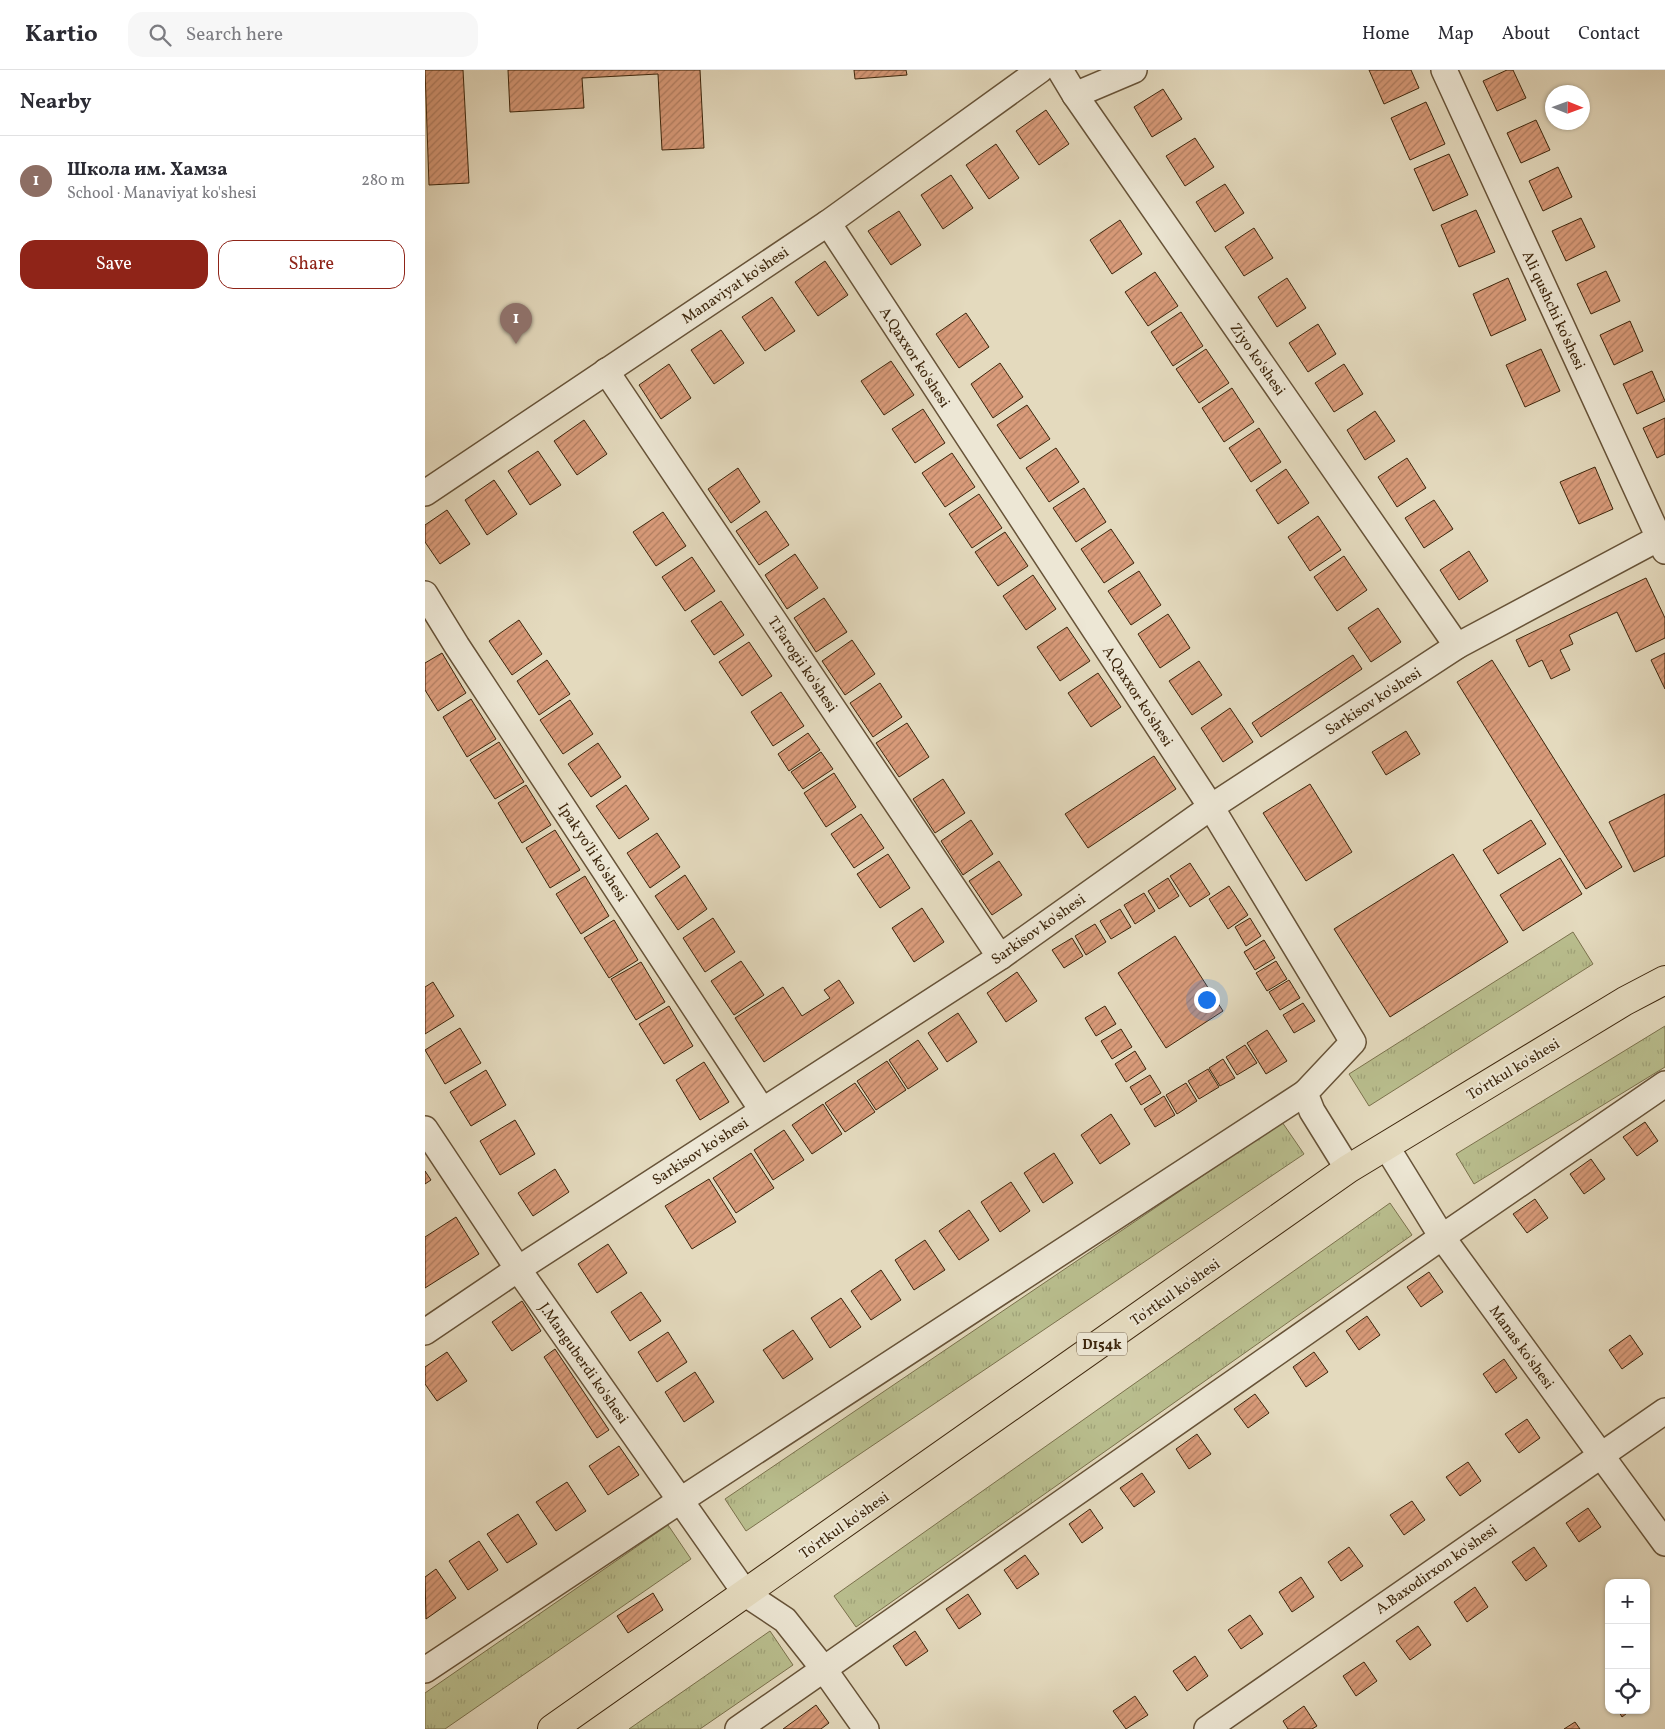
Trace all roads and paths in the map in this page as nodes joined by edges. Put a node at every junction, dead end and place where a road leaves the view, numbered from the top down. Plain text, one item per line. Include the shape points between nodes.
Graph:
1 (1040, 70) edge
2 (1060, 70) edge
3 (1134, 70) edge
4 (1444, 70) edge
5 (1075, 95) junction
6 (828, 223) junction
7 (606, 371) junction
8 (425, 493) edge
9 (1662, 544) edge
10 (425, 594) edge
11 (1457, 646) junction
12 (1211, 808) junction
13 (1000, 956) junction
14 (1665, 980) edge
15 (1665, 1084) edge
16 (1305, 1093) junction
17 (762, 1110) junction
18 (425, 1129) edge
19 (1386, 1146) junction
20 (1348, 1169) junction
21 (1442, 1237) junction
22 (518, 1269) junction
23 (425, 1332) edge
24 (1665, 1411) edge
25 (1599, 1455) junction
26 (681, 1500) junction
27 (1665, 1543) edge
28 (746, 1594) junction
29 (823, 1668) junction
30 (425, 1670) edge
31 (552, 1729) edge
32 (738, 1729) edge
33 (866, 1729) edge
34 (1207, 1729) edge

1 - 6 street, Manaviyat ko'shesi
2 - 5 street, Ziyo ko'shesi
3 - 5 street
4 - 9 street, Ali qushchi ko'shesi
5 - 11 street, Ziyo ko'shesi
6 - 7 street, Manaviyat ko'shesi
6 - 12 street, A.Qaxxor ko'shesi
7 - 8 street, Manaviyat ko'shesi
7 - 13 street, T.Farogii ko'shesi
9 - 11 street, Sarkisov ko'shesi
10 - 17 street, Ipak yo'li ko'shesi
11 - 12 street, Sarkisov ko'shesi
12 - 13 street, Sarkisov ko'shesi
12 - 16 street, A.Qaxxor ko'shesi via 1353,1042
13 - 17 street, Sarkisov ko'shesi
14 - 19 main road, To'rtkul ko'shesi / D154k
15 - 21 street
16 - 20 street via 1312,1111
16 - 26 street
17 - 22 street, Sarkisov ko'shesi
18 - 22 street, J.Manguberdi ko'shesi
19 - 20 main road, To'rtkul ko'shesi / D154k
19 - 21 street, Manas ko'shesi
20 - 28 main road, To'rtkul ko'shesi / D154k
21 - 25 street, Manas ko'shesi
21 - 29 street
22 - 23 street, Sarkisov ko'shesi
22 - 26 street, J.Manguberdi ko'shesi
24 - 25 street, A.Baxodirxon ko'shesi
25 - 27 street, Manas ko'shesi
25 - 34 street, A.Baxodirxon ko'shesi
26 - 28 street, J.Manguberdi ko'shesi
26 - 30 street
28 - 29 street via 785,1620
28 - 31 main road, To'rtkul ko'shesi / D154k
29 - 32 street
29 - 33 street

